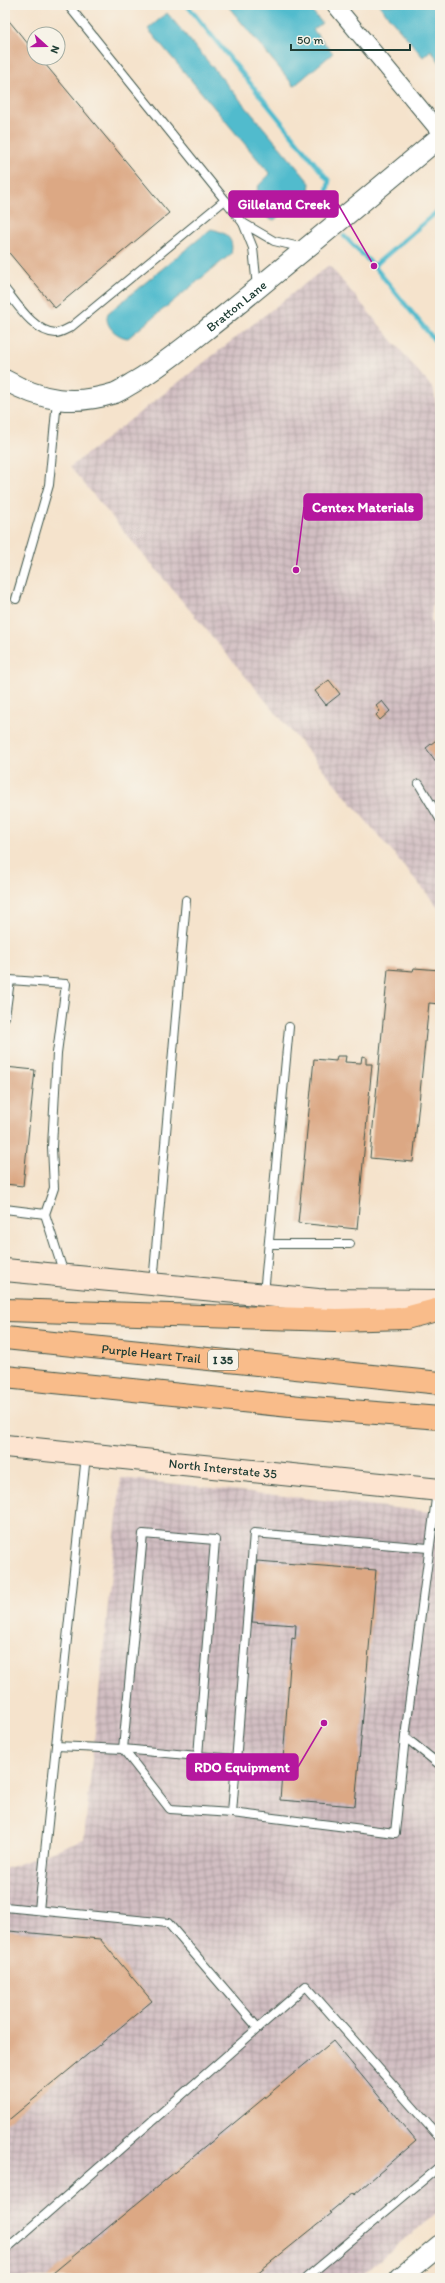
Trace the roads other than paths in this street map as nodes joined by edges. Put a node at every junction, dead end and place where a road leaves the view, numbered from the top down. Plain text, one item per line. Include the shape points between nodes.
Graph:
1 (68, 5) edge
2 (335, 5) edge
3 (440, 132) edge
4 (440, 137) edge
5 (225, 200) junction
6 (243, 223) junction
7 (307, 249) junction
8 (5, 289) edge
9 (257, 289) junction
10 (5, 380) edge
11 (57, 400) junction
12 (16, 599) dead end
13 (419, 784) dead end
14 (440, 819) edge
15 (186, 900) dead end
16 (5, 1017) edge
17 (289, 1027) dead end
18 (5, 1209) edge
19 (45, 1214) junction
20 (269, 1244) junction
21 (350, 1244) dead end
22 (5, 1270) edge
23 (64, 1276) junction
24 (153, 1284) junction
25 (264, 1294) junction
26 (440, 1301) edge
27 (440, 1309) edge
28 (5, 1310) edge
29 (5, 1338) edge
30 (5, 1377) edge
31 (440, 1383) edge
32 (440, 1418) edge
33 (5, 1446) edge
34 (86, 1455) junction
35 (438, 1490) edge
36 (428, 1548) junction
37 (405, 1737) junction
38 (56, 1746) junction
39 (123, 1749) junction
40 (198, 1756) junction
41 (236, 1759) junction
42 (440, 1765) edge
43 (232, 1814) junction
44 (5, 1907) edge
45 (39, 1910) junction
46 (258, 2028) junction
47 (440, 2138) edge
48 (440, 2166) edge
49 (440, 2245) edge
50 (5, 2250) edge
51 (306, 2278) edge
52 (400, 2278) edge

1 - 5 lane
2 - 3 street
4 - 7 street, Bratton Lane
5 - 6 lane
5 - 8 lane via 71,327 57,333 44,330 33,321
6 - 7 lane via 274,241
6 - 9 lane via 253,248
7 - 9 street, Bratton Lane
9 - 11 street, Bratton Lane via 177,353 116,392 85,400
10 - 11 street, Bratton Lane via 26,392
11 - 12 lane via 49,485
13 - 14 lane
15 - 24 lane
16 - 19 lane via 10,980 66,984 56,1053 52,1147 54,1188
17 - 20 lane
18 - 19 lane
19 - 23 lane
20 - 21 lane
20 - 25 lane
22 - 23 main road
23 - 24 main road
24 - 25 main road
25 - 26 main road via 318,1300
27 - 28 highway via 406,1318 336,1320
29 - 31 highway, Purple Heart Trail / I 35
30 - 32 highway via 300,1407
33 - 34 main road, North Interstate 35
34 - 35 main road, North Interstate 35
34 - 38 lane
35 - 36 lane
36 - 37 lane
36 - 41 lane via 254,1533
37 - 42 lane
37 - 43 lane via 395,1833
38 - 39 lane
38 - 45 lane
39 - 40 lane
39 - 40 lane via 143,1534 215,1540
39 - 43 lane via 170,1809
40 - 41 lane
41 - 43 lane
44 - 45 lane
45 - 46 lane via 168,1923
46 - 47 lane via 306,1986
46 - 50 lane
48 - 51 lane
49 - 52 street

